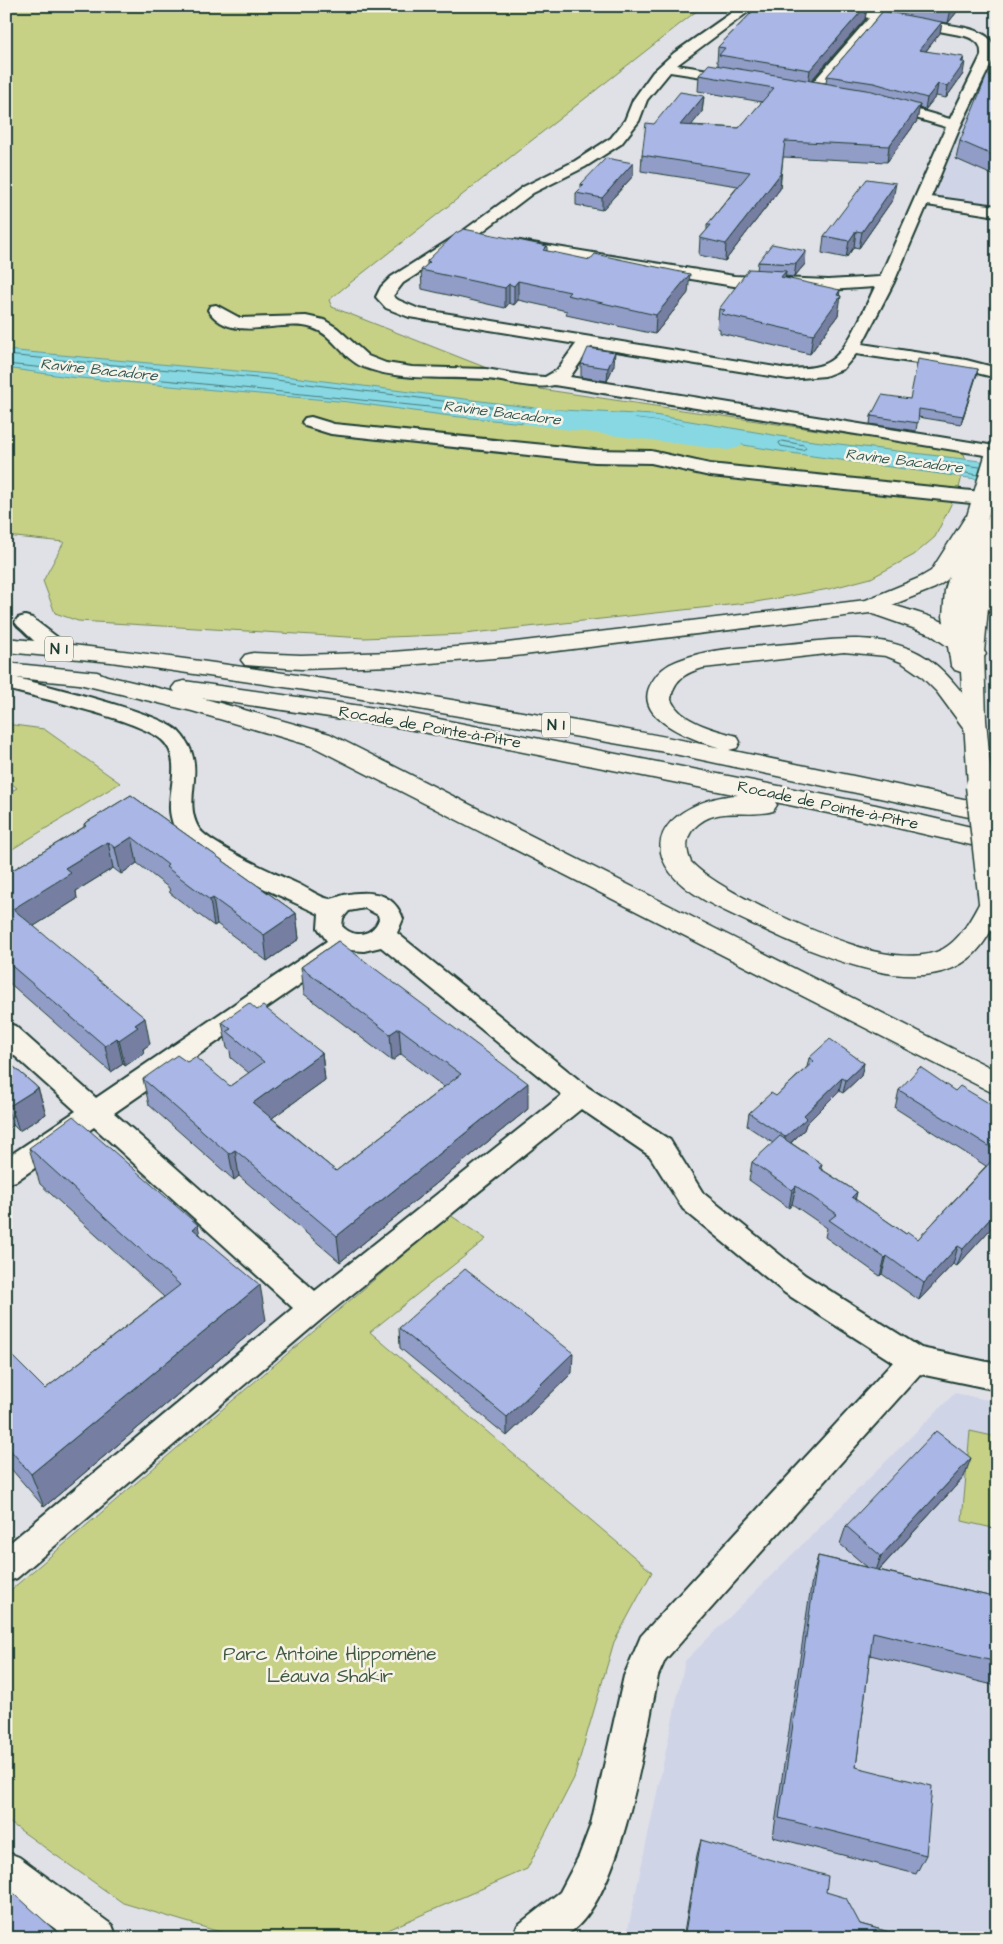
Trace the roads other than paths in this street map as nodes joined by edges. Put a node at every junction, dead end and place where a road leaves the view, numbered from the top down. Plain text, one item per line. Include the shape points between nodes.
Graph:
1 (750, 6) edge
2 (829, 6) edge
3 (879, 14) junction
4 (992, 57) edge
5 (667, 67) junction
6 (745, 80) edge
7 (830, 94) edge
8 (872, 100) edge
9 (954, 125) junction
10 (923, 200) junction
11 (997, 211) edge
12 (465, 237) junction
13 (886, 282) junction
14 (216, 310) dead end
15 (587, 340) junction
16 (852, 348) junction
17 (997, 373) edge
18 (555, 380) junction
19 (311, 422) dead end
20 (996, 451) edge
21 (983, 492) junction
22 (974, 521) junction
23 (997, 521) edge
24 (981, 574) junction
25 (870, 606) junction
26 (997, 607) edge
27 (25, 622) dead end
28 (956, 639) junction
29 (6, 645) edge
30 (59, 649) junction
31 (974, 654) junction
32 (111, 656) junction
33 (6, 670) edge
34 (78, 677) junction
35 (6, 682) edge
36 (971, 696) junction
37 (974, 725) junction
38 (901, 795) junction
39 (876, 814) junction
40 (997, 816) edge
41 (997, 842) edge
42 (995, 907) edge
43 (334, 911) junction
44 (383, 936) junction
45 (345, 941) junction
46 (6, 1033) edge
47 (997, 1084) edge
48 (580, 1095) junction
49 (95, 1111) junction
50 (6, 1173) edge
51 (314, 1308) junction
52 (914, 1360) junction
53 (997, 1378) edge
54 (11, 1555) edge
55 (6, 1870) edge
56 (99, 1938) edge
57 (531, 1938) edge

1 - 5 street
2 - 3 street
3 - 4 street via 976,35 984,39
3 - 7 street via 808,91
4 - 9 street
5 - 6 street
5 - 12 street via 644,95 632,121 616,141 580,164 528,190
8 - 9 street
9 - 10 street
10 - 11 street
10 - 13 street
12 - 13 street via 734,281 828,285
12 - 15 street via 397,280 384,297 392,304 415,313
13 - 16 street
14 - 18 street via 222,317 249,323 319,324 360,359 406,372
15 - 16 street via 788,374 818,372 838,366
15 - 18 street via 565,372
16 - 17 street via 966,365
18 - 20 street
19 - 21 street via 331,429 595,456 652,457 710,470
20 - 21 main road
21 - 22 main road
22 - 25 main road via 939,576
22 - 28 main road via 956,590
23 - 24 main road
24 - 26 street
24 - 31 main road via 976,597
25 - 28 main road via 911,617
25 - 32 main road via 584,641 392,659 301,662
27 - 30 street
28 - 31 main road
28 - 36 main road
29 - 30 main road, Rocade de Pointe-à-Pitre / N 1
30 - 32 main road, Rocade de Pointe-à-Pitre / N 1
31 - 36 main road
32 - 38 main road, Rocade de Pointe-à-Pitre / N 1 via 339,688 664,744
33 - 34 main road, Rocade de Pointe-à-Pitre / N 1
34 - 39 main road, Rocade de Pointe-à-Pitre / N 1 via 222,692 403,720
34 - 47 main road via 196,704 320,740
35 - 43 street via 124,715 156,726 170,735 178,745 185,766 180,810 188,833 221,857
36 - 37 main road
37 - 38 main road via 929,670 907,656 875,647 834,647 708,660 687,666 662,681 658,692 661,705 684,726 760,754
37 - 42 main road, bridge
38 - 40 main road, Rocade de Pointe-à-Pitre / N 1
39 - 41 main road, Rocade de Pointe-à-Pitre / N 1
39 - 42 main road via 838,816 750,804 714,806 684,822 674,836 674,849 685,874 709,892 843,952 892,964 944,960 964,949
43 - 44 street via 342,904 359,900 381,904 391,919
43 - 45 street via 329,919 330,928
44 - 45 street via 361,943
44 - 48 street
45 - 49 street
46 - 49 street
48 - 51 street
48 - 52 street via 660,1148 692,1201 795,1284
49 - 50 street
49 - 51 street
51 - 54 street
52 - 53 street
52 - 57 street via 653,1648 641,1676 609,1824 594,1865 573,1905
55 - 56 street

